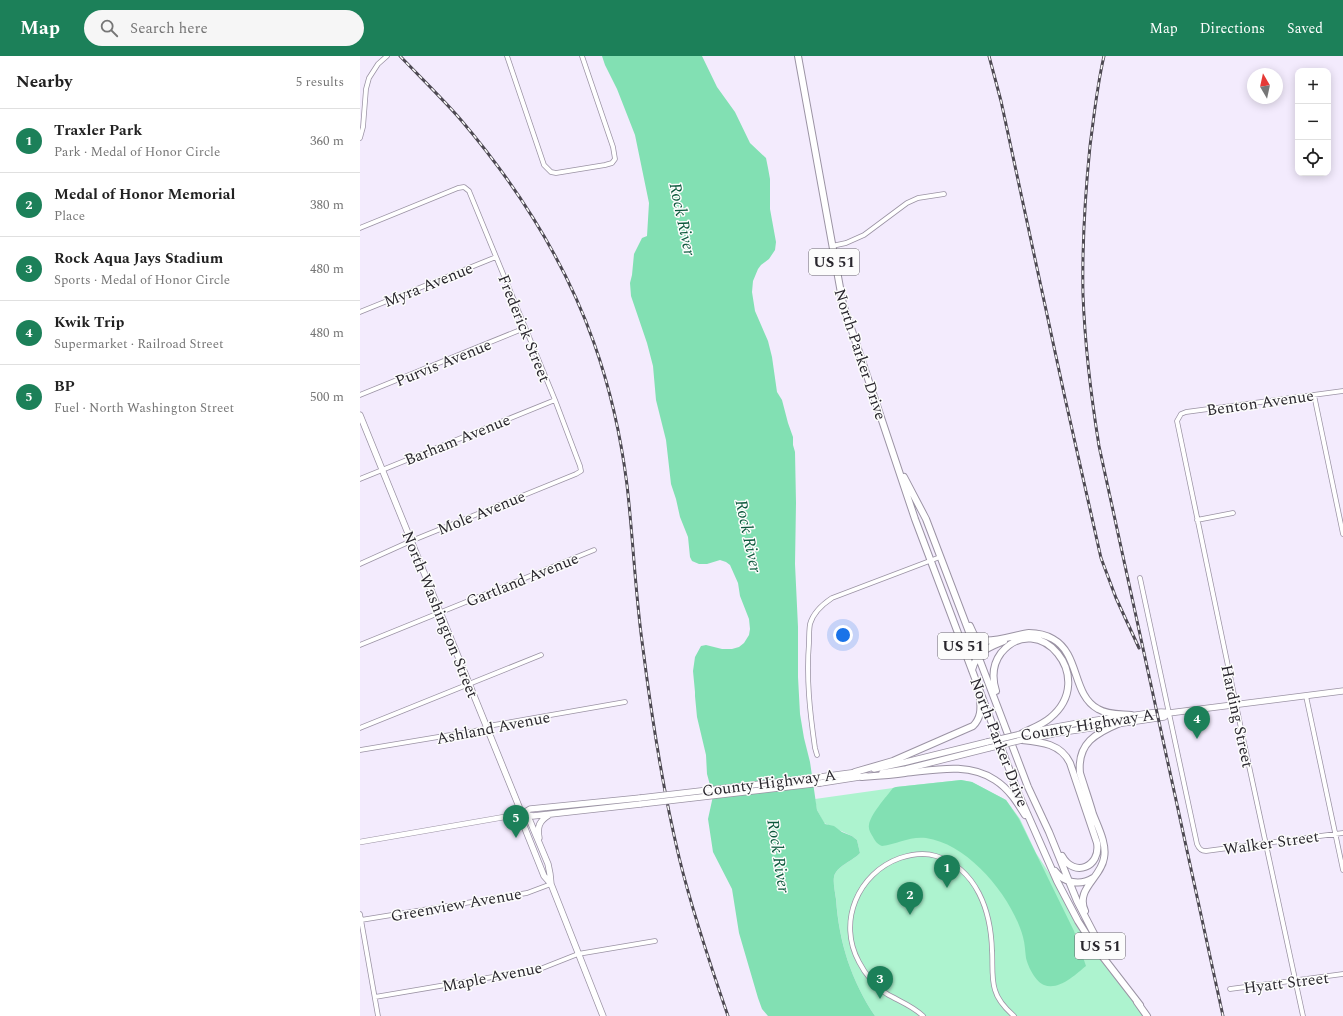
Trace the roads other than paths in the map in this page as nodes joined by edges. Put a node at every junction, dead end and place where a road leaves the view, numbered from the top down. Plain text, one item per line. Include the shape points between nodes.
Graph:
1 (387, 56) edge
2 (506, 56) edge
3 (582, 56) edge
4 (798, 56) edge
5 (360, 138) edge
6 (944, 194) dead end
7 (360, 228) edge
8 (832, 246) junction
9 (496, 257) junction
10 (360, 312) edge
11 (525, 328) junction
12 (1343, 391) edge
13 (360, 395) edge
14 (1314, 395) junction
15 (555, 400) junction
16 (360, 415) edge
17 (1179, 416) joint
18 (896, 461) junction
19 (382, 470) junction
20 (580, 471) joint
21 (360, 479) edge
22 (1233, 513) dead end
23 (1197, 520) junction
24 (1343, 534) edge
25 (411, 541) junction
26 (594, 550) dead end
27 (940, 557) junction
28 (930, 560) junction
29 (360, 564) edge
30 (1140, 578) dead end
31 (960, 609) junction
32 (440, 613) junction
33 (1017, 636) junction
34 (360, 646) edge
35 (541, 655) dead end
36 (978, 655) junction
37 (972, 670) junction
38 (469, 684) junction
39 (980, 691) junction
40 (1343, 691) edge
41 (1306, 696) junction
42 (625, 702) dead end
43 (1236, 705) junction
44 (1169, 713) junction
45 (1131, 715) junction
46 (1002, 716) junction
47 (1120, 723) junction
48 (360, 728) edge
49 (487, 728) junction
50 (1021, 737) junction
51 (988, 745) junction
52 (360, 750) edge
53 (817, 755) dead end
54 (855, 772) junction
55 (862, 777) junction
56 (820, 780) junction
57 (640, 801) junction
58 (522, 814) junction
59 (551, 814) junction
60 (1034, 828) junction
61 (1049, 832) junction
62 (1343, 833) edge
63 (1336, 834) junction
64 (360, 842) edge
65 (1265, 843) junction
66 (543, 854) junction
67 (1050, 863) junction
68 (1343, 870) edge
69 (1095, 877) junction
70 (1069, 881) junction
71 (550, 884) junction
72 (360, 914) edge
73 (361, 920) junction
74 (1091, 927) junction
75 (655, 941) dead end
76 (578, 954) junction
77 (1343, 974) edge
78 (1295, 980) junction
79 (1230, 989) dead end
80 (375, 997) junction
81 (1140, 1005) junction
82 (378, 1016) edge
83 (603, 1016) edge
84 (923, 1016) edge
85 (1014, 1016) edge
86 (1147, 1016) edge
87 (1303, 1016) edge

1 - 5 street via 369,78
2 - 3 street via 544,165 556,173 605,166 615,159
4 - 8 main road, North Parker Drive / US 51
6 - 8 street via 918,198 907,203 864,234 846,243
7 - 9 street, Frederick Street via 458,188 464,188 469,191
8 - 18 main road, North Parker Drive / US 51 via 849,327
9 - 10 street, Myra Avenue
9 - 11 street, Frederick Street
11 - 13 street, Purvis Avenue
11 - 15 street, Frederick Street
12 - 14 street, Benton Avenue
14 - 17 street, Benton Avenue via 1186,412
14 - 24 street
15 - 19 street, Barham Avenue
15 - 20 street, Frederick Street
16 - 19 main road, North Washington Street
17 - 23 street, Harding Street via 1177,425
18 - 27 main road, North Parker Drive / US 51 via 926,519
18 - 28 main road, North Parker Drive / US 51
19 - 21 street, Barham Avenue
19 - 25 main road, North Washington Street
20 - 25 street, Mole Avenue
22 - 23 street
23 - 43 street, Harding Street
25 - 29 street, Mole Avenue
25 - 32 main road, North Washington Street
26 - 32 street, Gartland Avenue
27 - 28 street
27 - 31 main road, North Parker Drive / US 51
28 - 37 main road, North Parker Drive / US 51
28 - 53 street via 832,598 823,604 810,623 809,699
30 - 44 street
31 - 33 main road via 980,640
31 - 36 main road, North Parker Drive / US 51
32 - 34 street, Gartland Avenue
32 - 38 main road, North Washington Street
33 - 36 main road via 992,645
33 - 45 main road via 1028,633 1054,640 1066,652 1081,688 1092,705 1106,712
35 - 38 street
36 - 37 main road
36 - 46 main road, North Parker Drive / US 51
37 - 39 main road, North Parker Drive / US 51
38 - 48 street
38 - 49 main road, North Washington Street
39 - 54 main road via 980,715 973,726 892,761
39 - 60 main road, North Parker Drive / US 51
40 - 41 main road
41 - 43 main road
41 - 63 street
42 - 49 street, Ashland Avenue
43 - 44 main road
43 - 65 street, Harding Street
44 - 45 main road, County Highway A
44 - 47 main road, County Highway A via 1164,717
44 - 65 street, Walker Street via 1199,848 1206,851
45 - 50 main road, County Highway A via 1072,724
46 - 50 main road via 993,675 998,656 1016,641 1038,640 1051,646 1060,655 1066,668 1066,695 1060,708 1050,718
46 - 61 main road, North Parker Drive / US 51 via 1028,787
47 - 50 main road, County Highway A
47 - 69 main road via 1096,734 1088,742 1078,761 1104,848 1104,863
49 - 52 street, Ashland Avenue
49 - 58 main road, North Washington Street
50 - 51 main road, County Highway A, bridge
50 - 61 main road via 1055,747 1068,759 1097,843 1098,853 1089,865 1081,868 1072,866 1064,860
51 - 54 main road, County Highway A
51 - 55 main road, County Highway A via 906,769
54 - 56 main road, County Highway A
55 - 56 main road, County Highway A
55 - 60 main road via 950,768 979,773 996,781 1008,791
56 - 57 main road, County Highway A, bridge
57 - 58 main road via 530,809
57 - 59 main road
58 - 59 main road
58 - 64 street
58 - 66 main road, North Washington Street via 530,821
58 - 71 main road, North Washington Street via 522,821 544,876
59 - 66 main road via 538,824
60 - 67 main road, North Parker Drive / US 51
61 - 70 main road, North Parker Drive / US 51
62 - 63 street, Walker Street
63 - 65 street, Walker Street
63 - 68 street
65 - 78 street, Harding Street
66 - 71 main road, North Washington Street via 550,874
67 - 70 main road via 1059,876
67 - 81 main road, North Parker Drive / US 51 via 1078,921
69 - 70 main road via 1084,882
69 - 74 main road via 1083,894 1084,907
70 - 74 main road, North Parker Drive / US 51
71 - 73 street, Greenview Avenue via 527,893
71 - 76 main road, North Washington Street
72 - 73 street
73 - 80 street
74 - 81 main road, North Parker Drive / US 51 via 1106,958
75 - 76 street, Maple Avenue
76 - 80 street, Maple Avenue via 540,969
76 - 83 main road, North Washington Street
77 - 78 street, Hyatt Street
78 - 79 street, Hyatt Street
78 - 87 street, Harding Street
80 - 82 street
81 - 86 main road, North Parker Drive / US 51
84 - 85 street via 914,1008 886,993 865,972 855,953 850,927 858,896 880,868 903,857 922,854 937,856 958,868 968,876 979,892 986,908 990,929 995,990 1000,1002

